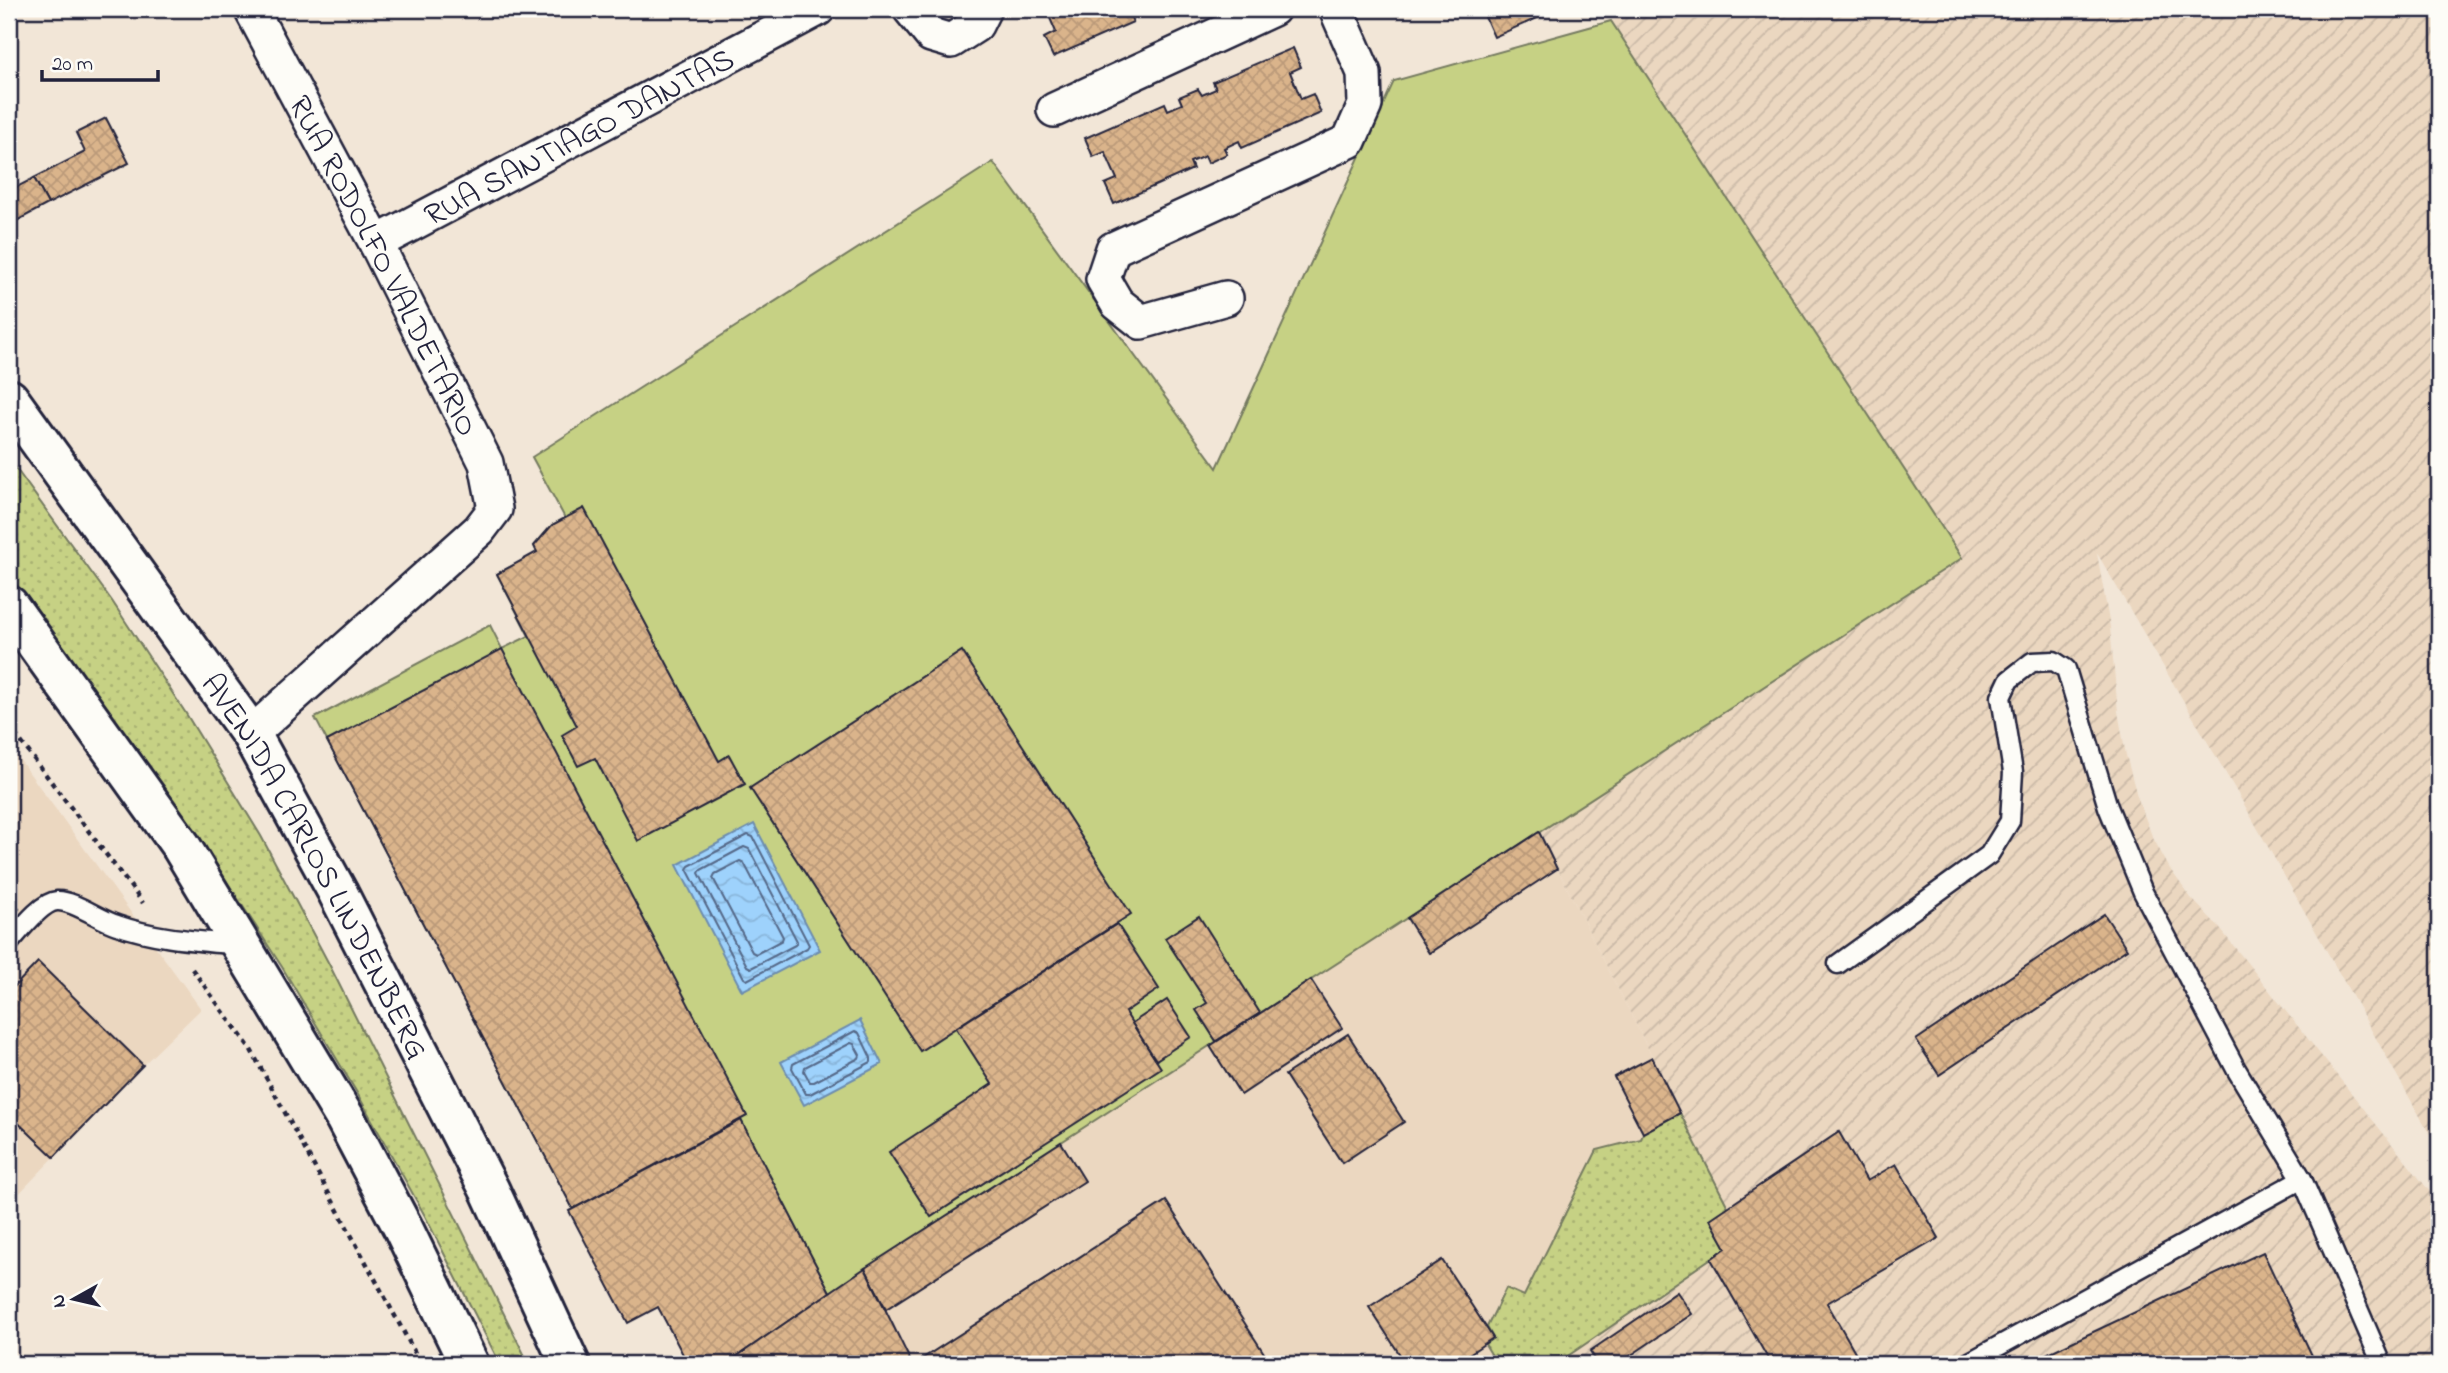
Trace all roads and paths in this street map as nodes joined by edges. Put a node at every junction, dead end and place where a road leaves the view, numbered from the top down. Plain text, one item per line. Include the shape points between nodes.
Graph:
1 (251, 9) edge
2 (818, 9) edge
3 (910, 9) edge
4 (984, 9) edge
5 (1273, 9) edge
6 (1336, 9) edge
7 (1054, 110) dead end
8 (376, 243) junction
9 (1226, 298) dead end
10 (9, 400) edge
11 (9, 606) edge
12 (9, 726) edge
13 (251, 734) junction
14 (171, 939) junction
15 (9, 943) edge
16 (241, 945) junction
17 (1838, 964) dead end
18 (2302, 1180) junction
19 (421, 1364) edge
20 (469, 1364) edge
21 (570, 1364) edge
22 (1966, 1364) edge
23 (2382, 1364) edge

1 - 8 street, RUA RODOLFO VALDETARIO
2 - 8 street, RUA SANTIAGO DANTAS
3 - 4 street via 931,35 951,41 976,25
5 - 7 street
6 - 9 street via 1364,73 1365,105 1349,141 1112,249 1103,279 1117,303 1141,322
8 - 13 street, RUA RODOLFO VALDETARIO via 485,463 495,509 480,530
10 - 13 main road, AVENIDA CARLOS LINDENBERG
11 - 16 main road via 181,846
12 - 14 path
13 - 21 main road, AVENIDA CARLOS LINDENBERG via 490,1191
14 - 15 lane via 118,926 66,901 54,901 37,912
14 - 16 lane
14 - 19 path via 250,1048
16 - 20 main road via 345,1118
17 - 18 lane via 1989,855 2010,821 2013,772 2001,697 2009,680 2032,662 2054,661 2066,669 2108,807 2143,892 2236,1069
18 - 22 lane
18 - 23 lane

